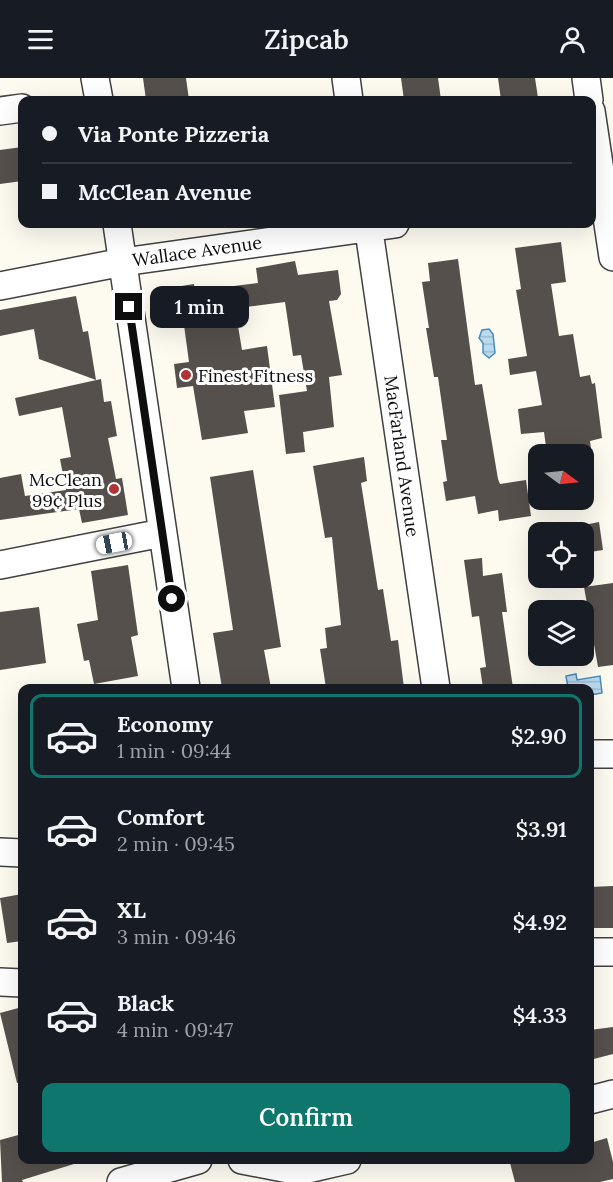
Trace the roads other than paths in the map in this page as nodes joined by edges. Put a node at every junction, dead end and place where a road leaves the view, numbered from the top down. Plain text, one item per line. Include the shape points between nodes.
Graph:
1 (346, 78) edge
2 (586, 78) edge
3 (349, 96) edge
4 (589, 96) edge
5 (18, 109) edge
6 (0, 111) edge
7 (597, 195) edge
8 (118, 228) edge
9 (354, 228) edge
10 (368, 228) edge
11 (613, 257) edge
12 (123, 262) junction
13 (0, 286) edge
14 (162, 533) junction
15 (0, 565) edge
16 (185, 684) edge
17 (435, 684) edge
18 (594, 754) edge
19 (613, 754) edge
20 (0, 852) edge
21 (18, 853) edge
22 (594, 952) edge
23 (613, 952) edge
24 (0, 982) edge
25 (18, 983) edge
26 (613, 1094) edge
27 (594, 1099) edge
28 (184, 1164) edge
29 (330, 1164) edge
30 (254, 1166) edge
31 (121, 1182) edge

1 - 3 street
2 - 4 street
5 - 6 street
7 - 11 street
8 - 12 street
9 - 12 street, Wallace Avenue
10 - 17 street, MacFarland Avenue
12 - 13 street, Wallace Avenue
12 - 14 street
14 - 15 street
14 - 16 street
18 - 19 street
20 - 21 street
22 - 23 street
24 - 25 street
26 - 27 street
28 - 31 street
29 - 30 street via 299,1171

